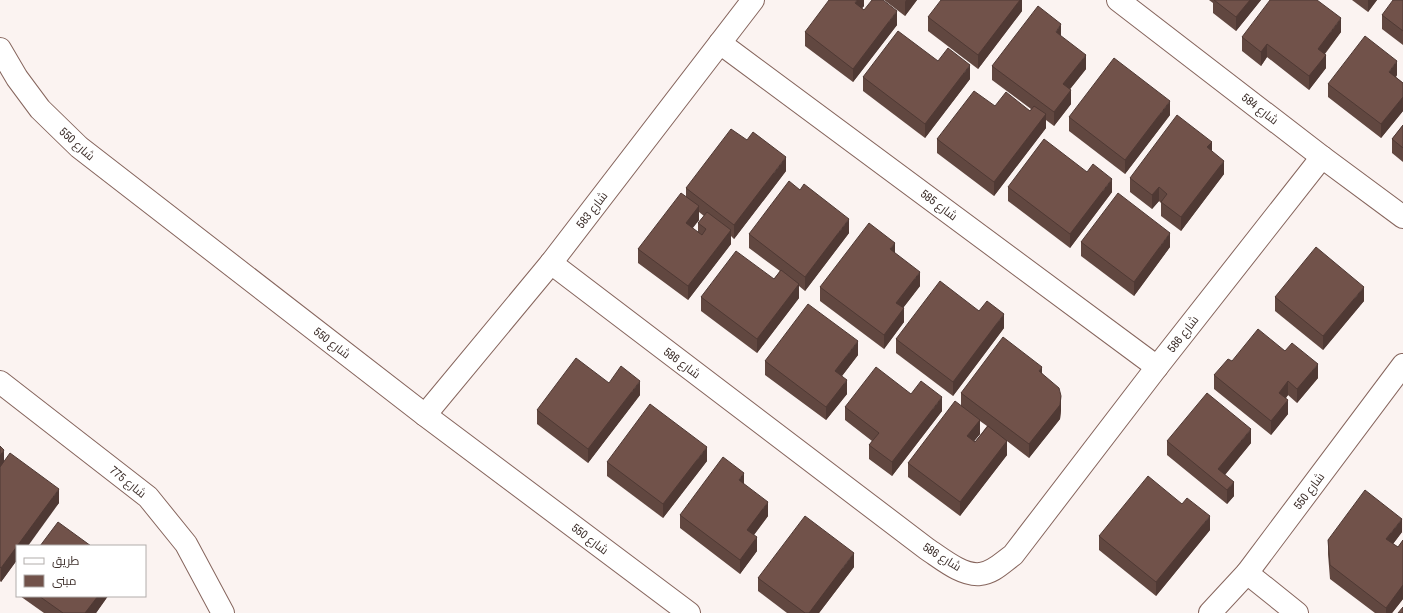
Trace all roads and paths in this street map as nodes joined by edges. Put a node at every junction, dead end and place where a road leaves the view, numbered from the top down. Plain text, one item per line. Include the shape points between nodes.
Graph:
1 (753, 0) edge
2 (1118, 0) edge
3 (720, 43) junction
4 (0, 49) edge
5 (1322, 157) junction
6 (1403, 217) edge
7 (551, 263) junction
8 (1403, 365) edge
9 (1157, 368) junction
10 (0, 382) edge
11 (425, 415) junction
12 (1247, 573) junction
13 (223, 613) edge
14 (689, 613) edge
15 (1210, 613) edge
16 (1297, 613) edge

1 - 3 street, شارع 583
2 - 5 street, شارع 584
3 - 7 street, شارع 583
3 - 9 street, شارع 585
4 - 11 street, شارع 550 via 40,109 79,148
5 - 6 street, شارع 584
5 - 9 street, شارع 586
7 - 9 street, شارع 586 via 927,549 962,571 980,574 994,569 1013,555
7 - 11 street, شارع 583
8 - 12 street, شارع 550
10 - 13 street, شارع 775 via 148,497 186,544
11 - 14 street, شارع 550
12 - 15 street, شارع 550
12 - 16 street

